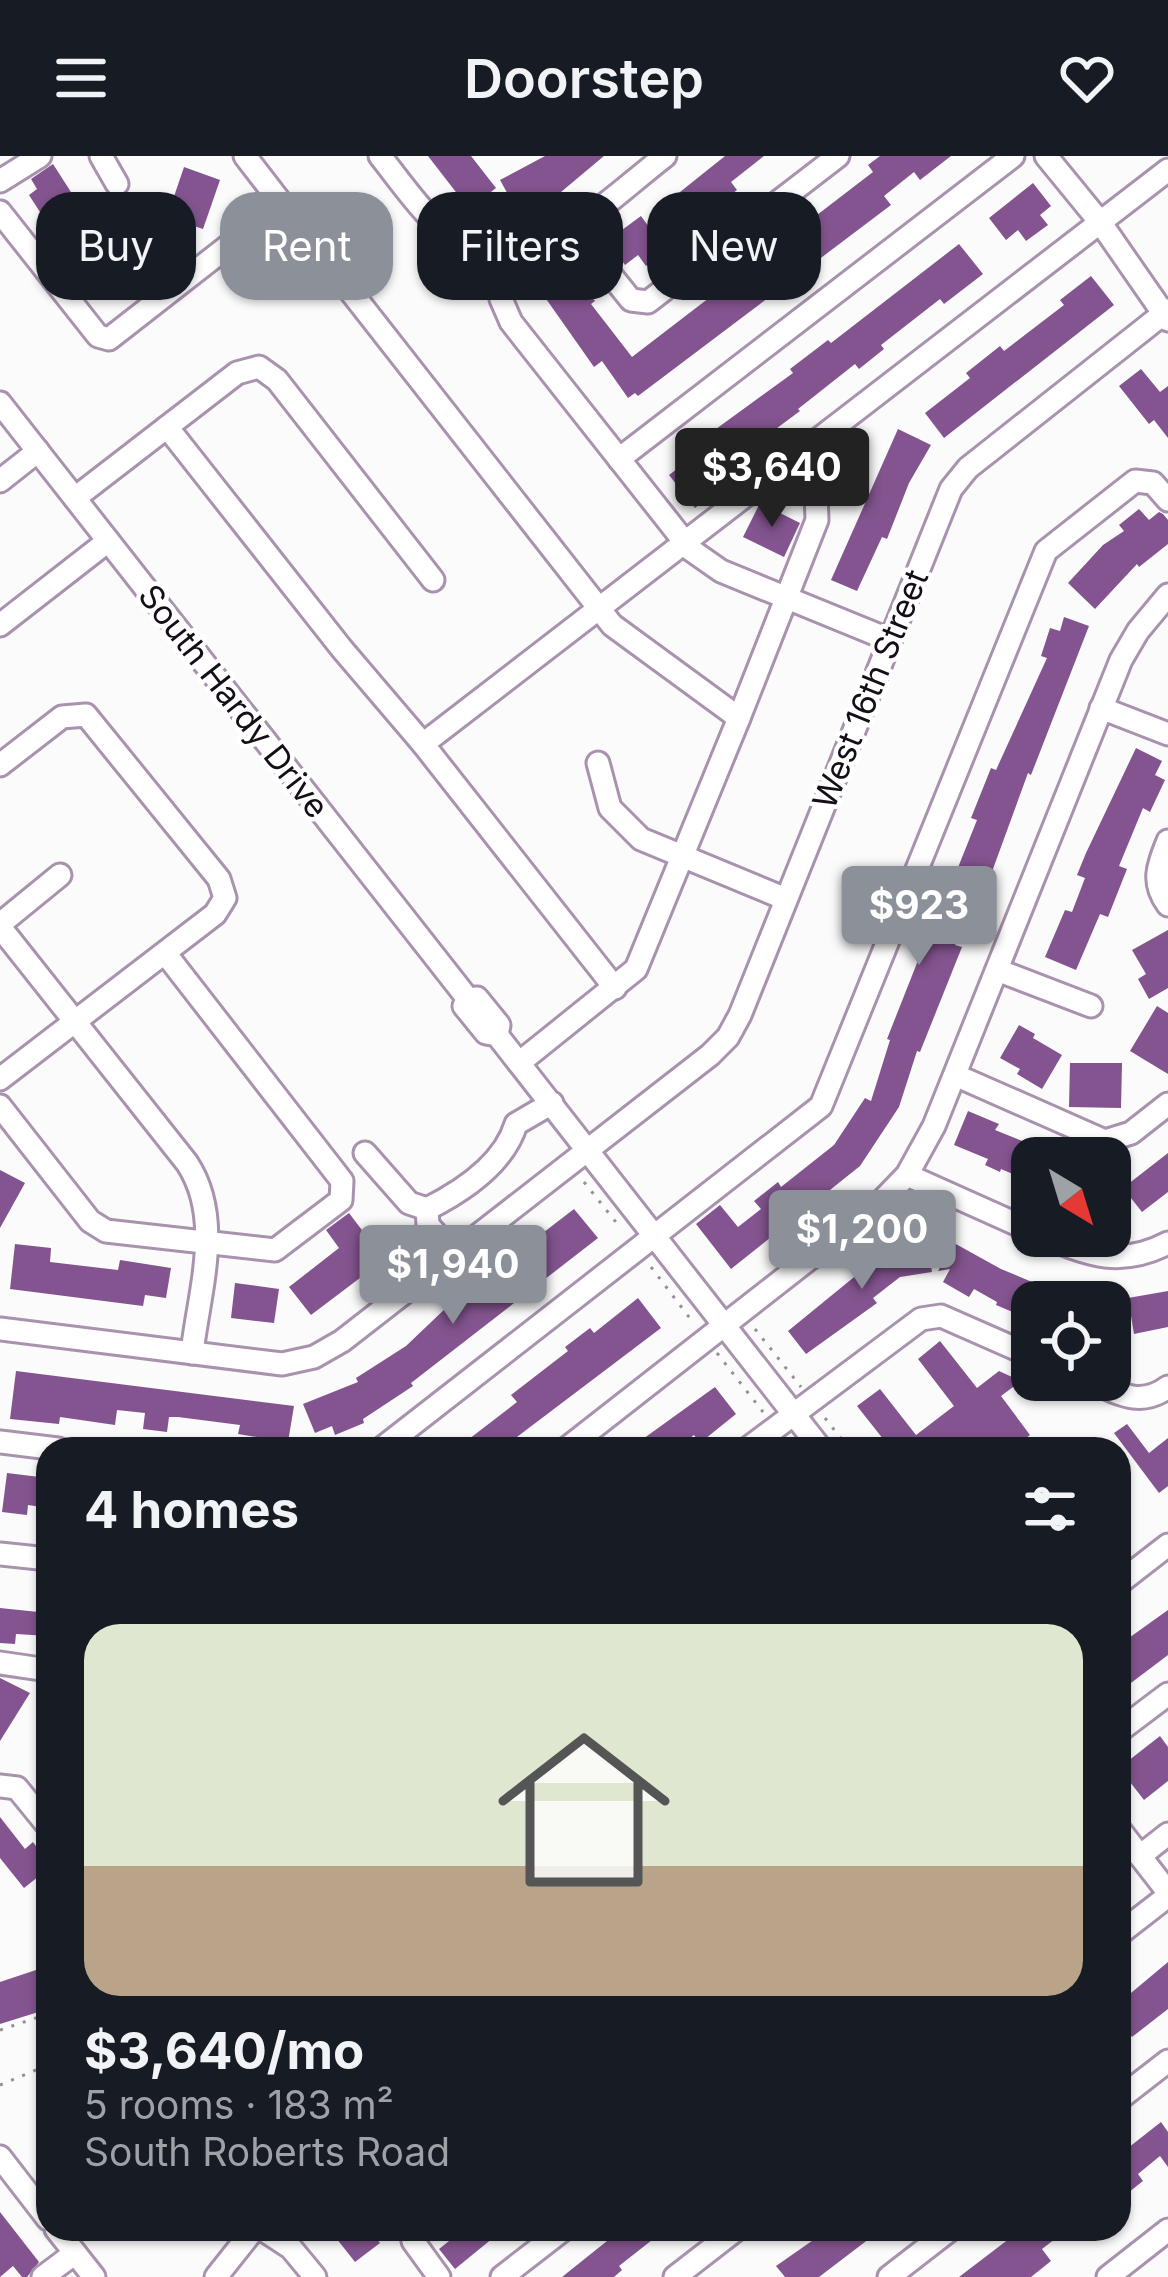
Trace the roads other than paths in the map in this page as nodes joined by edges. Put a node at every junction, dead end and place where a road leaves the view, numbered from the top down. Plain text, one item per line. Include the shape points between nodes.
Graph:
1 (40, 156) edge
2 (101, 156) edge
3 (244, 156) edge
4 (380, 156) edge
5 (665, 156) edge
6 (838, 156) edge
7 (1012, 156) edge
8 (1046, 156) edge
9 (1168, 170) edge
10 (0, 181) edge
11 (117, 184) dead end
12 (272, 192) edge
13 (618, 192) edge
14 (417, 203) edge
15 (0, 212) edge
16 (1100, 222) junction
17 (220, 254) edge
18 (623, 290) edge
19 (357, 300) edge
20 (501, 300) edge
21 (1166, 315) edge
22 (0, 403) edge
23 (167, 427) junction
24 (808, 447) junction
25 (38, 451) junction
26 (619, 459) junction
27 (0, 481) edge
28 (75, 498) junction
29 (1168, 500) edge
30 (108, 541) junction
31 (685, 542) junction
32 (433, 580) dead end
33 (1168, 595) edge
34 (787, 598) junction
35 (599, 608) junction
36 (0, 626) edge
37 (890, 640) junction
38 (1101, 708) junction
39 (739, 718) junction
40 (1168, 734) edge
41 (423, 744) junction
42 (598, 764) dead end
43 (0, 765) edge
44 (1168, 842) edge
45 (682, 858) junction
46 (60, 875) dead end
47 (786, 899) junction
48 (1168, 905) edge
49 (0, 925) edge
50 (165, 953) junction
51 (997, 970) junction
52 (615, 988) junction
53 (1091, 1006) dead end
54 (75, 1022) junction
55 (519, 1063) junction
56 (955, 1075) junction
57 (0, 1079) edge
58 (552, 1103) junction
59 (1168, 1104) edge
60 (0, 1106) edge
61 (587, 1151) junction
62 (365, 1153) dead end
63 (907, 1175) junction
64 (428, 1210) junction
65 (1011, 1222) edge
66 (655, 1239) junction
67 (206, 1244) junction
68 (1168, 1244) edge
69 (454, 1254) junction
70 (1131, 1256) edge
71 (724, 1326) junction
72 (0, 1329) edge
73 (1011, 1347) edge
74 (192, 1353) junction
75 (1168, 1387) edge
76 (1131, 1397) edge
77 (794, 1414) junction
78 (397, 1437) edge
79 (581, 1437) edge
80 (763, 1437) edge
81 (812, 1437) edge
82 (0, 1442) edge
83 (36, 1446) edge
84 (1168, 1545) edge
85 (0, 1553) edge
86 (36, 1558) edge
87 (1131, 1574) edge
88 (0, 1663) edge
89 (36, 1668) edge
90 (1168, 1694) edge
91 (1131, 1722) edge
92 (0, 1786) edge
93 (36, 1811) edge
94 (1168, 1834) edge
95 (1131, 1844) edge
96 (1140, 1856) junction
97 (1168, 1894) edge
98 (1131, 1924) edge
99 (1168, 2061) edge
100 (1131, 2090) edge
101 (3, 2168) edge
102 (36, 2205) edge
103 (1168, 2230) edge
104 (65, 2241) edge
105 (248, 2241) edge
106 (279, 2241) edge
107 (413, 2241) edge
108 (548, 2241) edge
109 (721, 2241) edge
110 (936, 2241) edge
111 (74, 2253) junction
112 (44, 2277) edge
113 (94, 2277) edge
114 (216, 2277) edge
115 (315, 2277) edge
116 (439, 2277) edge
117 (502, 2277) edge
118 (674, 2277) edge
119 (889, 2277) edge
120 (1108, 2277) edge

1 - 10 street
2 - 11 street
3 - 12 street
4 - 14 street
5 - 13 street
6 - 18 street via 647,302
7 - 26 street
8 - 16 street
9 - 16 street
15 - 17 street via 98,336 109,339
16 - 21 street
16 - 24 street
19 - 35 street
20 - 26 street
21 - 37 street, West 16th Street via 959,477
22 - 25 street, South Hardy Drive
23 - 28 street
23 - 32 street via 238,373 259,367
23 - 41 street
24 - 31 street
24 - 34 street via 817,520
25 - 27 street
25 - 28 street, South Hardy Drive
26 - 31 street
28 - 30 street, South Hardy Drive
29 - 66 street via 1153,483 1135,481 1046,551 821,1106
30 - 36 street
30 - 55 street, South Hardy Drive via 468,999 477,998 499,1025 496,1035
31 - 34 street via 721,572
31 - 35 street
33 - 38 street via 1128,646
34 - 37 street
34 - 39 street
35 - 39 street
35 - 41 street
37 - 47 street, West 16th Street
38 - 40 street
38 - 51 street
39 - 45 street
41 - 52 street
42 - 45 street via 619,820
43 - 50 street via 62,717 79,712 92,720 224,888 215,914
44 - 48 street via 1156,874
45 - 47 street
45 - 52 street via 640,962
46 - 49 street
47 - 61 street, West 16th Street via 728,1036
49 - 54 street
50 - 54 street
50 - 67 street via 342,1181 341,1199 283,1247
51 - 53 street
51 - 56 street
52 - 55 street
54 - 57 street
54 - 67 street via 194,1174 206,1202
55 - 58 street, South Hardy Drive
56 - 59 street via 1105,1141 1131,1133
56 - 63 street
58 - 61 street, South Hardy Drive
58 - 64 street via 516,1124 509,1146 458,1194
60 - 67 street via 97,1227
61 - 66 street, South Hardy Drive
61 - 69 street, West 16th Street
62 - 64 street via 409,1203
63 - 65 street
63 - 71 street
64 - 69 street via 428,1225
66 - 71 street, South Hardy Drive
66 - 78 street
67 - 74 street
68 - 70 street
69 - 74 street, West 16th Street via 314,1357 282,1364
71 - 77 street, South Hardy Drive
71 - 79 street
72 - 74 street, West 16th Street
73 - 77 street via 932,1316
75 - 76 street
77 - 80 street
77 - 81 street, South Hardy Drive
82 - 83 street
84 - 87 street
85 - 86 street
88 - 89 street
90 - 91 street
92 - 93 street via 17,1787
94 - 96 street
95 - 96 street
96 - 97 street
97 - 98 street
99 - 100 street
101 - 102 street
103 - 120 street
104 - 111 street
105 - 114 street
106 - 115 street
107 - 116 street
108 - 117 street
109 - 118 street
110 - 119 street
111 - 112 street
111 - 113 street

